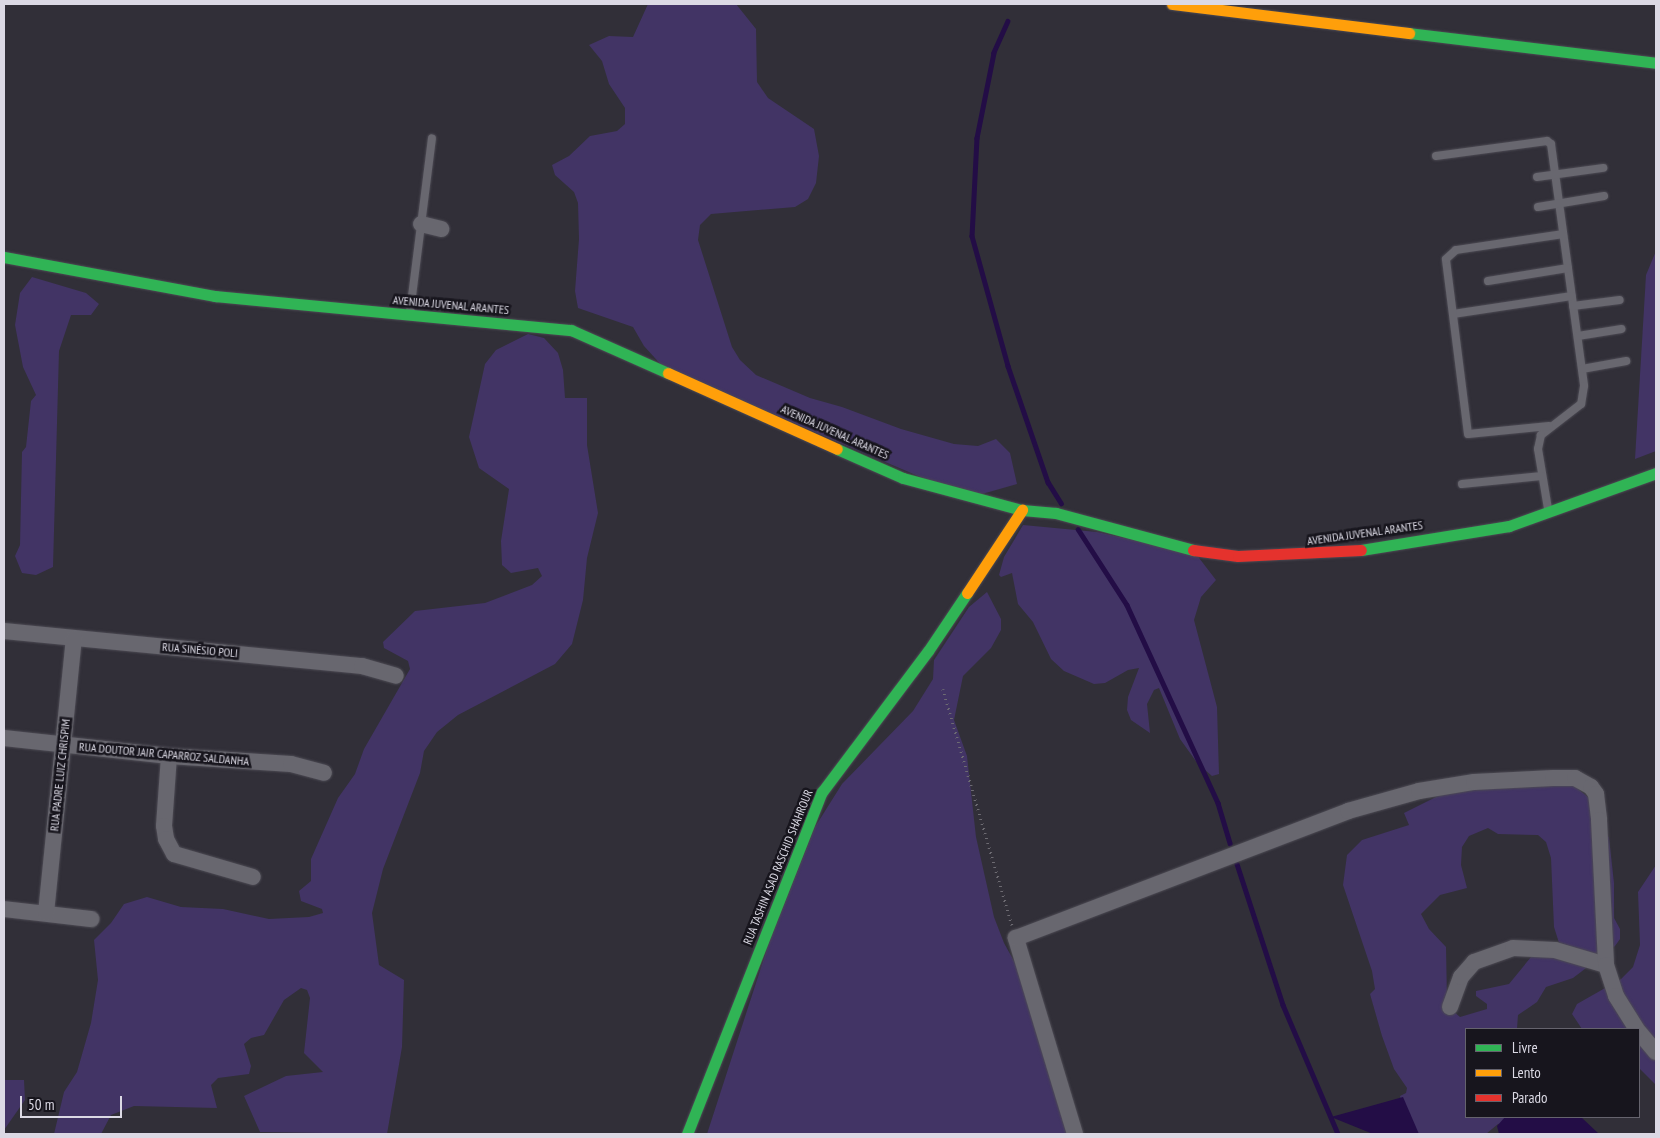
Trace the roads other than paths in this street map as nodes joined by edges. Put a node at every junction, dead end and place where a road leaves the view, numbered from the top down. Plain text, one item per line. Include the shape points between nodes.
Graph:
1 (1172, 4) edge
2 (1656, 63) edge
3 (432, 138) dead end
4 (1436, 156) dead end
5 (1603, 168) dead end
6 (1555, 175) junction
7 (1537, 177) dead end
8 (1604, 196) dead end
9 (1559, 204) junction
10 (1538, 207) dead end
11 (421, 224) junction
12 (441, 229) dead end
13 (1563, 234) junction
14 (4, 257) edge
15 (1568, 268) junction
16 (1488, 281) dead end
17 (1572, 296) junction
18 (1620, 300) dead end
19 (1573, 306) junction
20 (1453, 314) junction
21 (409, 315) junction
22 (1621, 329) dead end
23 (1578, 336) junction
24 (1626, 361) dead end
25 (1582, 369) junction
26 (1549, 426) junction
27 (1656, 473) edge
28 (1542, 476) junction
29 (1462, 484) dead end
30 (1022, 510) junction
31 (1549, 513) junction
32 (4, 630) edge
33 (74, 638) junction
34 (396, 676) dead end
35 (4, 738) edge
36 (64, 745) junction
37 (169, 756) junction
38 (324, 773) dead end
39 (253, 877) dead end
40 (4, 909) edge
41 (46, 912) junction
42 (91, 919) dead end
43 (1606, 965) junction
44 (1450, 1007) dead end
45 (1637, 1028) edge
46 (1640, 1032) edge
47 (1656, 1052) edge
48 (687, 1134) edge
49 (1075, 1134) edge

1 - 2 street
3 - 11 lane
4 - 6 lane via 1548,140
5 - 6 lane
6 - 7 lane
6 - 9 lane
8 - 9 lane
9 - 10 lane
9 - 13 lane
11 - 12 street
11 - 21 lane
13 - 15 lane
13 - 20 lane via 1456,250 1450,254 1446,260
14 - 21 street, AVENIDA JUVENAL ARANTES via 215,296
15 - 16 lane
15 - 17 lane
17 - 19 lane
17 - 20 lane
18 - 19 lane
19 - 23 lane
20 - 26 lane via 1468,434
21 - 30 street, AVENIDA JUVENAL ARANTES via 571,330 903,478
22 - 23 lane
23 - 25 lane
24 - 25 lane
25 - 26 lane via 1581,404 1571,414
26 - 28 lane via 1541,435 1538,450
27 - 31 street, AVENIDA JUVENAL ARANTES
28 - 29 lane
28 - 31 lane
30 - 31 street, AVENIDA JUVENAL ARANTES via 1056,513 1194,550 1238,556 1340,553 1509,526
30 - 48 street, RUA TASHIN ASAD RASCHID SHAHROUR via 928,651 822,792
32 - 33 street, RUA SINÉSIO POLI
33 - 34 street, RUA SINÉSIO POLI via 362,666
33 - 36 street, RUA PADRE LUIZ CHRISPIM
35 - 36 street, RUA DOUTOR JAIR CAPARROZ SALDANHA
36 - 37 street, RUA DOUTOR JAIR CAPARROZ SALDANHA
36 - 41 street, RUA PADRE LUIZ CHRISPIM
37 - 38 street, RUA DOUTOR JAIR CAPARROZ SALDANHA via 292,764
37 - 39 street via 164,826 174,854
40 - 41 street
41 - 42 street
43 - 44 street via 1555,950 1513,948 1474,962 1461,977
43 - 45 street via 1616,996
43 - 49 street via 1598,804 1591,787 1575,778 1474,782 1385,799 1016,938
46 - 47 street

